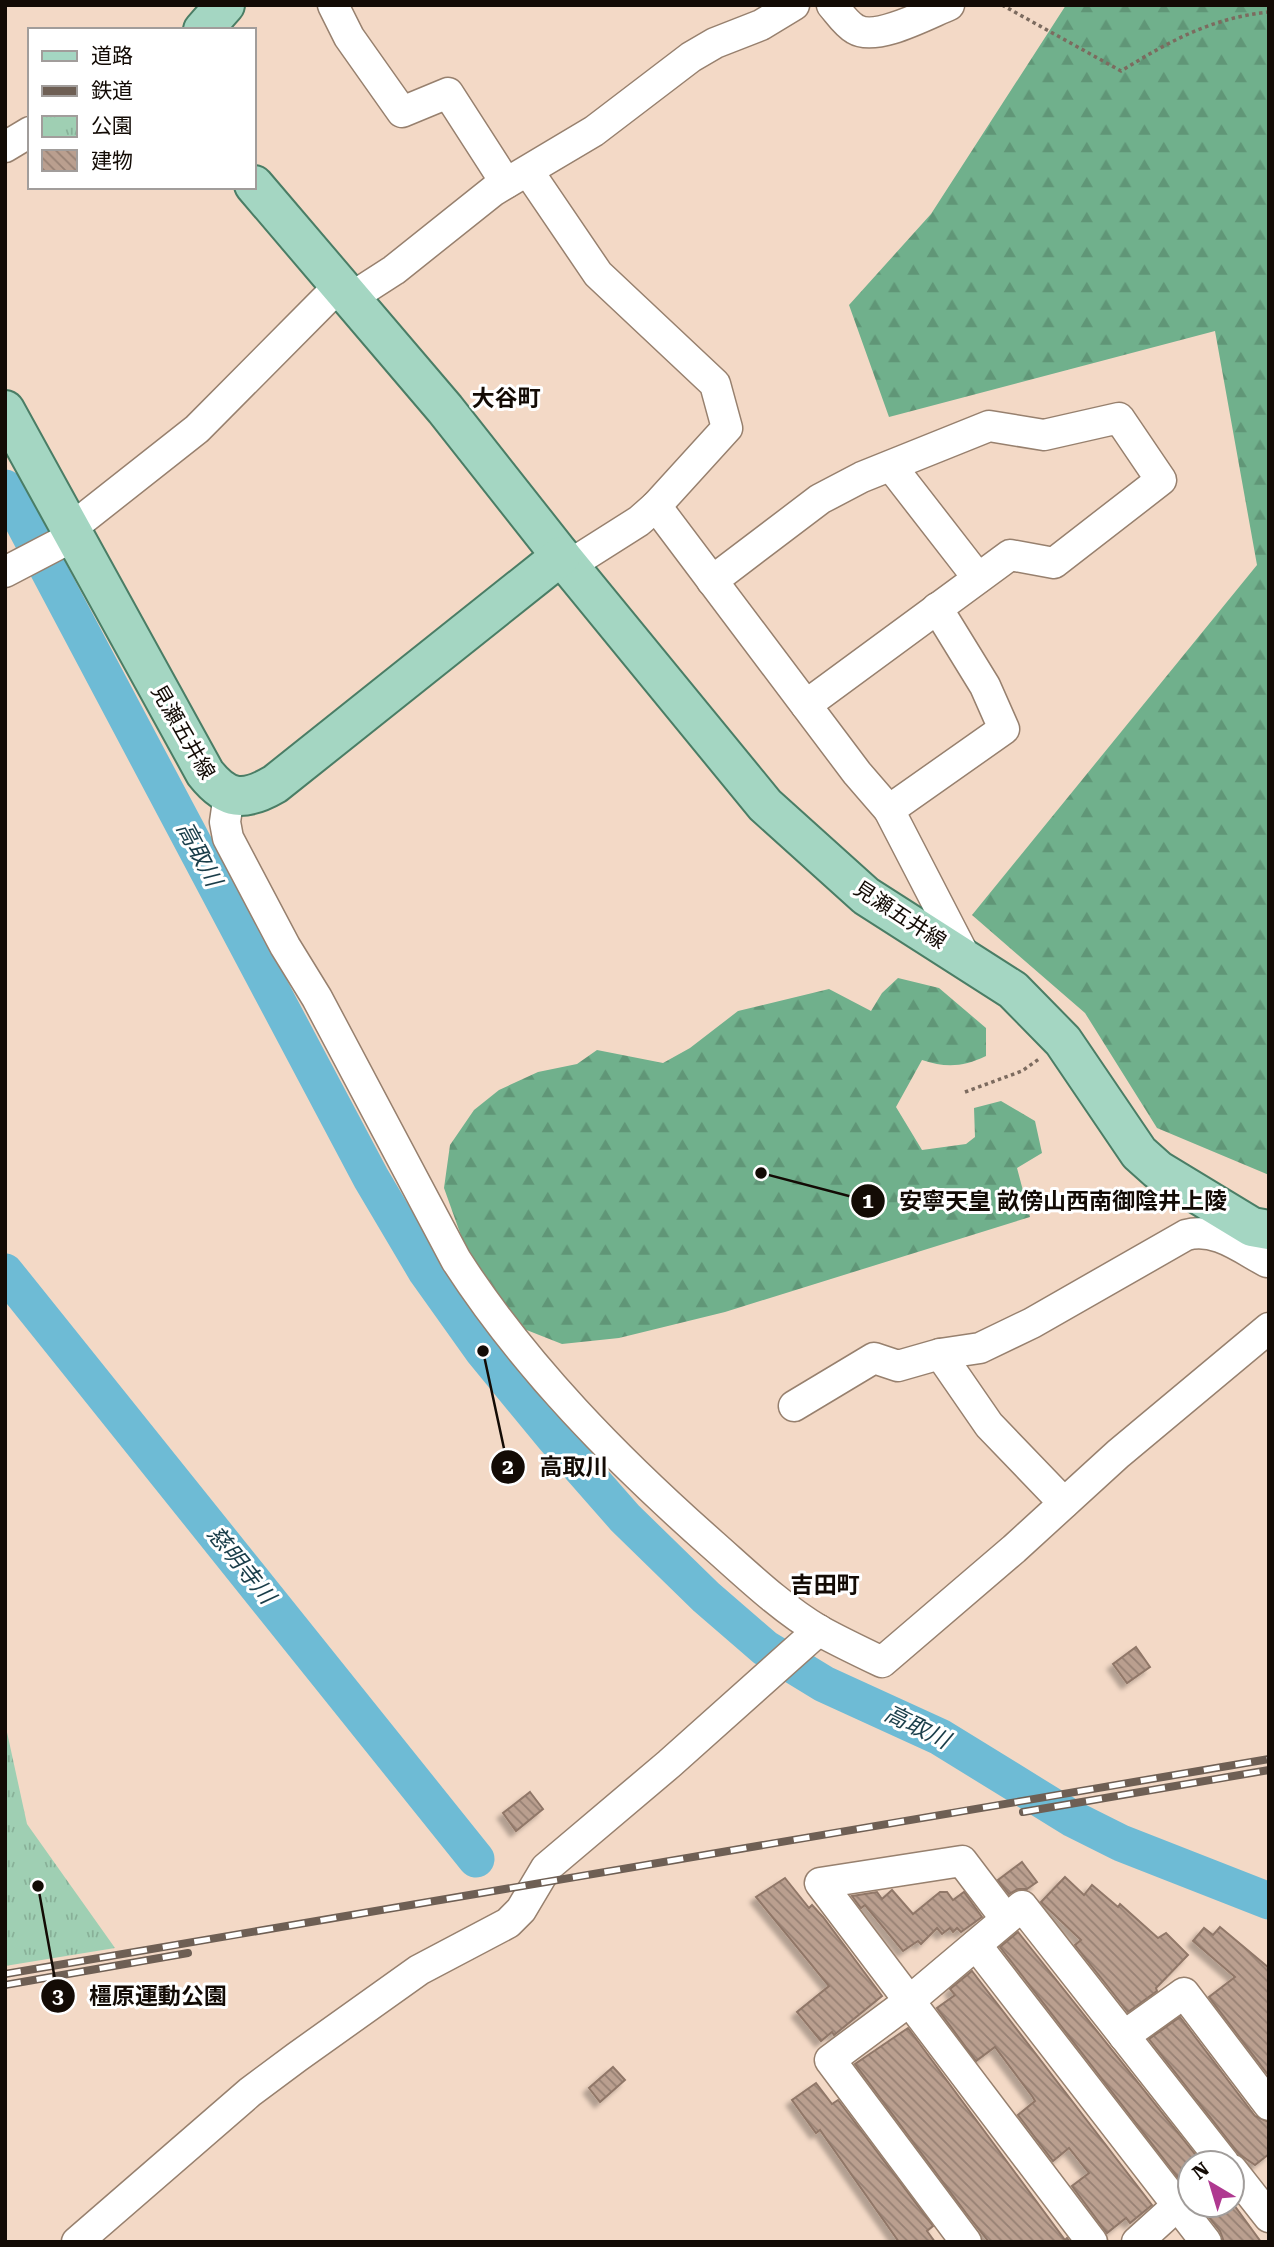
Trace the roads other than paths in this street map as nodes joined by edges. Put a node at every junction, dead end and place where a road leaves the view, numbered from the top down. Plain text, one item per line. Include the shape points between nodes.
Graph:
1 (225, 5) edge
2 (334, 5) edge
3 (794, 5) edge
4 (832, 5) edge
5 (949, 5) edge
6 (205, 28) edge
7 (28, 133) edge
8 (5, 147) edge
9 (517, 177) junction
10 (256, 188) edge
11 (344, 293) junction
12 (5, 410) edge
13 (891, 466) junction
14 (656, 506) junction
15 (68, 536) junction
16 (565, 561) junction
17 (7, 571) edge
18 (978, 578) junction
19 (712, 581) junction
20 (937, 608) junction
21 (806, 705) junction
22 (229, 794) junction
23 (889, 810) junction
24 (965, 957) junction
25 (1268, 1249) edge
26 (1269, 1328) edge
27 (940, 1354) junction
28 (794, 1406) dead end
29 (1064, 1503) junction
30 (814, 1634) junction
31 (1006, 1919) junction
32 (976, 1945) junction
33 (908, 2002) junction
34 (1124, 2036) junction
35 (1269, 2105) edge
36 (1219, 2149) edge
37 (1246, 2184) edge
38 (1176, 2190) edge
39 (1176, 2207) edge
40 (1269, 2217) edge
41 (1194, 2219) edge
42 (77, 2242) edge
43 (966, 2242) edge
44 (1092, 2242) edge
45 (1137, 2242) edge
46 (1206, 2242) edge

1 - 6 main road
2 - 9 street via 349,37 402,112 448,93
3 - 9 street via 691,57 594,131
4 - 5 street via 853,29 866,34
7 - 8 street
9 - 11 street via 475,204 377,283
9 - 14 street via 598,274 708,374 718,391 727,428
10 - 11 main road, 見瀬五井線
11 - 15 street via 197,429
11 - 16 main road, 見瀬五井線 via 445,409
12 - 15 main road, 見瀬五井線
13 - 18 street
13 - 18 street via 989,426 1044,435 1119,418 1161,480 1054,563 1010,555
13 - 19 street via 840,485
14 - 16 street via 639,521
14 - 19 street
15 - 17 street
15 - 22 main road, 見瀬五井線 via 205,773
16 - 22 main road, 見瀬五井線 via 275,784 245,797
16 - 24 main road, 見瀬五井線 via 743,780 784,823 866,896
18 - 20 street
19 - 21 street
20 - 21 street
20 - 23 street via 985,686 1004,729
21 - 23 street
22 - 30 street via 228,838 476,1292 648,1488
23 - 24 street
24 - 25 main road, 見瀬五井線 via 1013,990 1063,1041 1139,1153 1158,1170 1252,1227
25 - 27 street via 1201,1231 1186,1235 1032,1323 979,1348
26 - 29 street
27 - 28 street via 898,1366 874,1358
27 - 29 street via 989,1425
29 - 30 street via 882,1662
30 - 42 street via 546,1868 508,1923 419,1970 297,2057
31 - 32 street
31 - 33 street via 962,1861 820,1883
31 - 34 street via 1022,1906
32 - 33 street
32 - 38 street
33 - 43 street via 830,2060
33 - 44 street
34 - 35 street via 1184,1993
34 - 36 street
37 - 40 street
39 - 45 street
41 - 46 street

